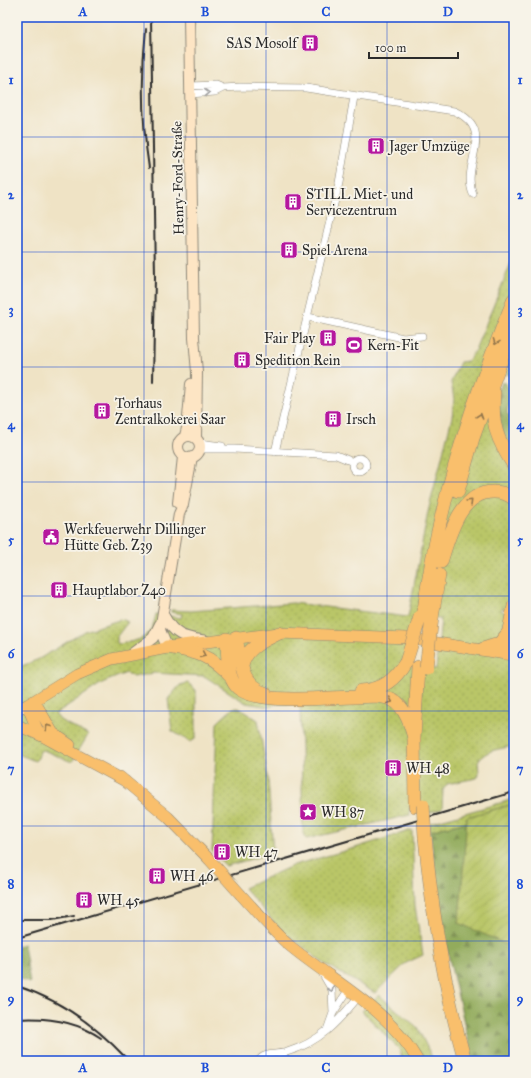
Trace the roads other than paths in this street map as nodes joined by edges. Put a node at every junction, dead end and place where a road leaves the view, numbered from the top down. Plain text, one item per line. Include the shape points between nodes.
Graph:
1 (189, 17) edge
2 (190, 90) junction
3 (354, 97) junction
4 (473, 194) dead end
5 (514, 299) edge
6 (308, 317) junction
7 (514, 324) edge
8 (422, 336) dead end
9 (194, 338) junction
10 (497, 362) junction
11 (489, 385) junction
12 (185, 436) junction
13 (198, 443) junction
14 (275, 452) junction
15 (188, 457) junction
16 (353, 462) dead end
17 (514, 466) edge
18 (514, 499) edge
19 (441, 562) junction
20 (514, 606) edge
21 (164, 616) junction
22 (425, 618) junction
23 (510, 628) junction
24 (279, 633) junction
25 (232, 638) junction
26 (208, 641) junction
27 (514, 641) edge
28 (167, 647) junction
29 (482, 649) junction
30 (510, 654) edge
31 (130, 655) junction
32 (242, 666) junction
33 (417, 666) junction
34 (232, 679) junction
35 (26, 705) edge
36 (17, 725) edge
37 (44, 737) junction
38 (414, 738) junction
39 (125, 781) junction
40 (419, 805) junction
41 (421, 837) junction
42 (319, 968) junction
43 (350, 989) junction
44 (359, 996) junction
45 (333, 1013) junction
46 (327, 1030) junction
47 (259, 1060) edge
48 (418, 1061) edge
49 (456, 1061) edge
50 (465, 1061) edge

1 - 2 street, Henry-Ford-Straße
2 - 3 street via 216,85 223,88 306,88
2 - 9 street, Henry-Ford-Straße
3 - 4 street via 448,110 466,118 476,130 470,182
3 - 6 street via 339,183
5 -> 10 highway
6 - 8 street via 403,338
6 - 14 street
7 - 10 highway
9 - 12 street, Henry-Ford-Straße
9 - 13 street, Henry-Ford-Straße
10 - 11 highway
11 - 17 highway via 494,425
19 -> 11 highway via 465,465
11 - 22 highway via 458,456 444,508 425,600
12 - 13 street via 191,436
12 - 15 street via 177,445 178,452
13 - 14 street
13 - 15 street via 197,454
14 - 16 street via 336,455
15 - 21 street via 184,506 179,514
19 -> 18 highway via 457,519 474,498 498,492
19 - 22 highway
20 - 23 highway
21 - 26 street via 169,626 178,634
21 - 28 street via 160,630
21 - 31 street via 153,638
22 - 33 highway, bridge
22 - 33 highway, bridge
23 - 29 highway via 499,644
23 - 30 highway
24 - 25 main road
24 - 29 main road via 407,638
24 - 32 highway via 250,650 243,659
25 - 26 main road
25 - 32 highway
25 - 34 highway
26 - 28 main road
27 - 30 highway
28 - 31 main road
28 -> 34 highway via 202,654 217,663
29 - 30 main road
31 - 35 main road via 93,666
32 - 33 highway via 251,687 264,693 311,693 369,691
33 - 38 highway
33 - 40 highway via 422,756
34 -> 38 highway via 242,692 258,697 371,696 389,699 402,709 410,723
35 - 37 main road via 37,729
39 -> 35 main road via 53,733
36 - 37 main road
37 - 39 main road
38 - 40 highway
39 - 42 main road, bridge via 168,817 286,942
40 - 41 highway
41 - 49 highway via 431,954 444,1019
41 - 50 highway via 439,952
42 - 43 main road
42 -> 45 street via 332,990
43 - 44 main road
43 - 45 street
44 - 46 street
44 - 48 main road via 391,1025
45 - 46 street
46 - 47 street via 320,1038 306,1046 285,1053 266,1055

